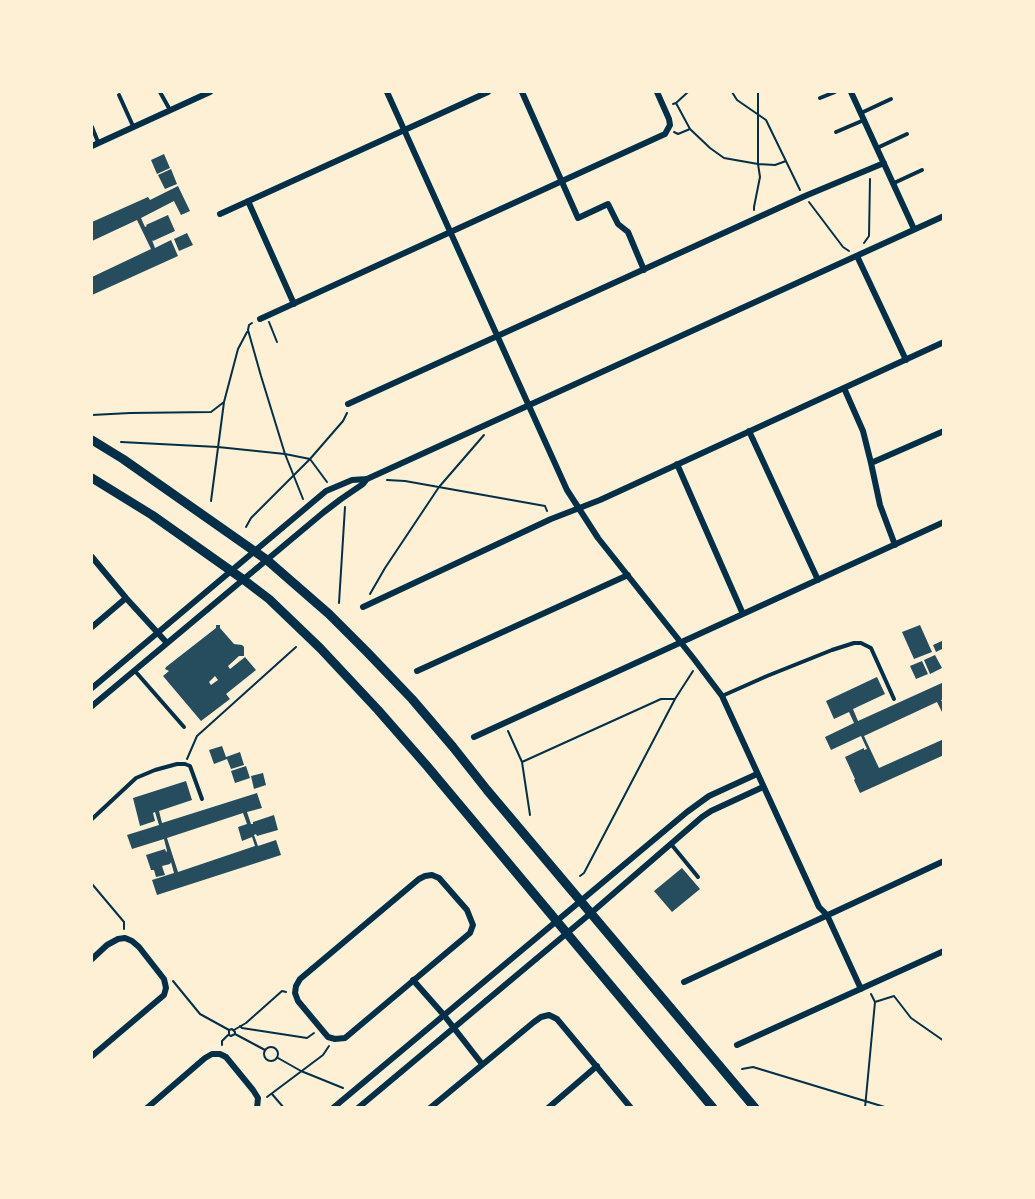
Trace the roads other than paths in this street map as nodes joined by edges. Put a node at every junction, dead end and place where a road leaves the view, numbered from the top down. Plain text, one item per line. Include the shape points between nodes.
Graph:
1 (160, 92) edge
2 (210, 92) edge
3 (387, 92) edge
4 (488, 92) edge
5 (522, 92) edge
6 (657, 92) edge
7 (835, 92) edge
8 (851, 92) edge
9 (202, 93) edge
10 (119, 95) dead end
11 (820, 98) dead end
12 (891, 99) dead end
13 (170, 110) junction
14 (863, 117) junction
15 (133, 126) junction
16 (92, 127) edge
17 (404, 130) junction
18 (836, 132) dead end
19 (907, 134) dead end
20 (95, 144) edge
21 (877, 148) junction
22 (884, 163) junction
23 (922, 171) dead end
24 (563, 182) junction
25 (893, 183) junction
26 (248, 201) junction
27 (220, 214) dead end
28 (944, 216) edge
29 (914, 229) junction
30 (450, 233) junction
31 (856, 255) junction
32 (644, 270) junction
33 (294, 304) junction
34 (263, 318) road end
35 (497, 336) junction
36 (944, 342) edge
37 (906, 360) junction
38 (844, 388) junction
39 (348, 404) road end
40 (528, 405) junction
41 (749, 431) junction
42 (944, 431) edge
43 (92, 440) edge
44 (871, 463) junction
45 (677, 464) junction
46 (92, 478) edge
47 (366, 479) junction
48 (579, 509) junction
49 (944, 522) edge
50 (895, 545) junction
51 (254, 551) junction
52 (92, 557) edge
53 (267, 560) junction
54 (231, 570) junction
55 (627, 575) junction
56 (244, 580) junction
57 (818, 580) junction
58 (126, 598) junction
59 (363, 607) road end
60 (743, 614) junction
61 (92, 627) edge
62 (157, 633) junction
63 (680, 642) junction
64 (167, 643) junction
65 (134, 670) junction
66 (417, 671) dead end
67 (92, 688) edge
68 (722, 696) junction
69 (894, 699) dead end
70 (92, 706) edge
71 (184, 727) dead end
72 (474, 737) dead end
73 (757, 774) junction
74 (763, 787) junction
75 (202, 799) dead end
76 (92, 819) edge
77 (671, 844) junction
78 (944, 861) edge
79 (698, 877) dead end
80 (580, 900) junction
81 (591, 913) junction
82 (827, 915) junction
83 (556, 920) junction
84 (567, 933) junction
85 (944, 951) edge
86 (92, 958) edge
87 (413, 980) junction
88 (684, 982) dead end
89 (861, 989) junction
90 (443, 1014) junction
91 (454, 1027) junction
92 (737, 1044) dead end
93 (92, 1056) edge
94 (482, 1064) junction
95 (597, 1066) junction
96 (147, 1107) edge
97 (257, 1107) edge
98 (333, 1107) edge
99 (358, 1107) edge
100 (430, 1107) edge
101 (548, 1107) edge
102 (631, 1107) edge
103 (713, 1107) edge
104 (755, 1107) edge

1 - 13 lane
2 - 9 street
3 - 17 street
4 - 17 street
5 - 24 street
6 - 24 street via 670,125 665,134
7 - 11 lane
8 - 14 street
9 - 13 street
10 - 15 lane
12 - 14 lane
13 - 15 street
14 - 18 lane
14 - 21 street
15 - 20 street
16 - 20 lane
17 - 26 street
17 - 30 street
19 - 21 lane
21 - 22 street
22 - 25 street
22 - 32 street
23 - 25 lane
24 - 30 street
24 - 32 street via 578,218 608,204 618,224 628,232
25 - 29 street
26 - 27 street
26 - 33 street
28 - 29 street
29 - 31 street
30 - 33 street
30 - 35 street
31 - 37 street
31 - 40 street
32 - 35 street
33 - 34 street
35 - 39 street
35 - 40 street
36 - 37 street
37 - 38 street
38 - 41 street
38 - 44 street via 863,431
40 - 47 street
40 - 48 street
41 - 45 street
41 - 57 street
42 - 44 street
43 - 51 main road
44 - 50 street via 880,505
45 - 48 street
45 - 60 street
46 - 54 main road
47 - 51 street via 352,480 326,492
47 - 53 street
48 - 55 street
48 - 59 street
49 - 50 street
50 - 57 street
51 - 53 main road
51 - 54 street
52 - 58 street
53 - 56 street
53 - 80 main road via 387,672
54 - 56 main road
54 - 62 street
55 - 63 street
55 - 66 street
56 - 64 street
56 - 83 main road via 321,648 378,710
57 - 60 street
58 - 61 street
58 - 62 street
60 - 63 street
62 - 64 street
62 - 67 street
63 - 68 street
63 - 72 street
64 - 65 street
65 - 70 street
65 - 71 lane
68 - 69 lane via 832,650 861,643 871,648
68 - 73 street
73 - 74 street
73 - 80 street via 699,802
74 - 77 street via 711,811
74 - 82 street via 819,907
75 - 76 lane via 192,769 185,764 169,765 136,778
77 - 79 lane
77 - 81 street
78 - 82 street
80 - 81 main road
80 - 83 street
81 - 84 street
81 - 104 main road
82 - 88 street
82 - 89 street
83 - 84 main road
83 - 90 street
84 - 91 street
84 - 103 main road
85 - 89 street
86 - 93 street via 118,939 132,940 164,979 166,988 164,995
87 - 87 street via 345,1038 335,1040 328,1037 295,993 300,979 418,879 432,875 467,910 473,925 470,933
87 - 90 street
89 - 92 street
90 - 91 street
90 - 98 street
91 - 94 street
91 - 99 street
94 - 95 street via 534,1022 549,1016 557,1019
94 - 100 street
95 - 101 street
95 - 102 street
96 - 97 street via 212,1054 226,1058 253,1090 258,1098

